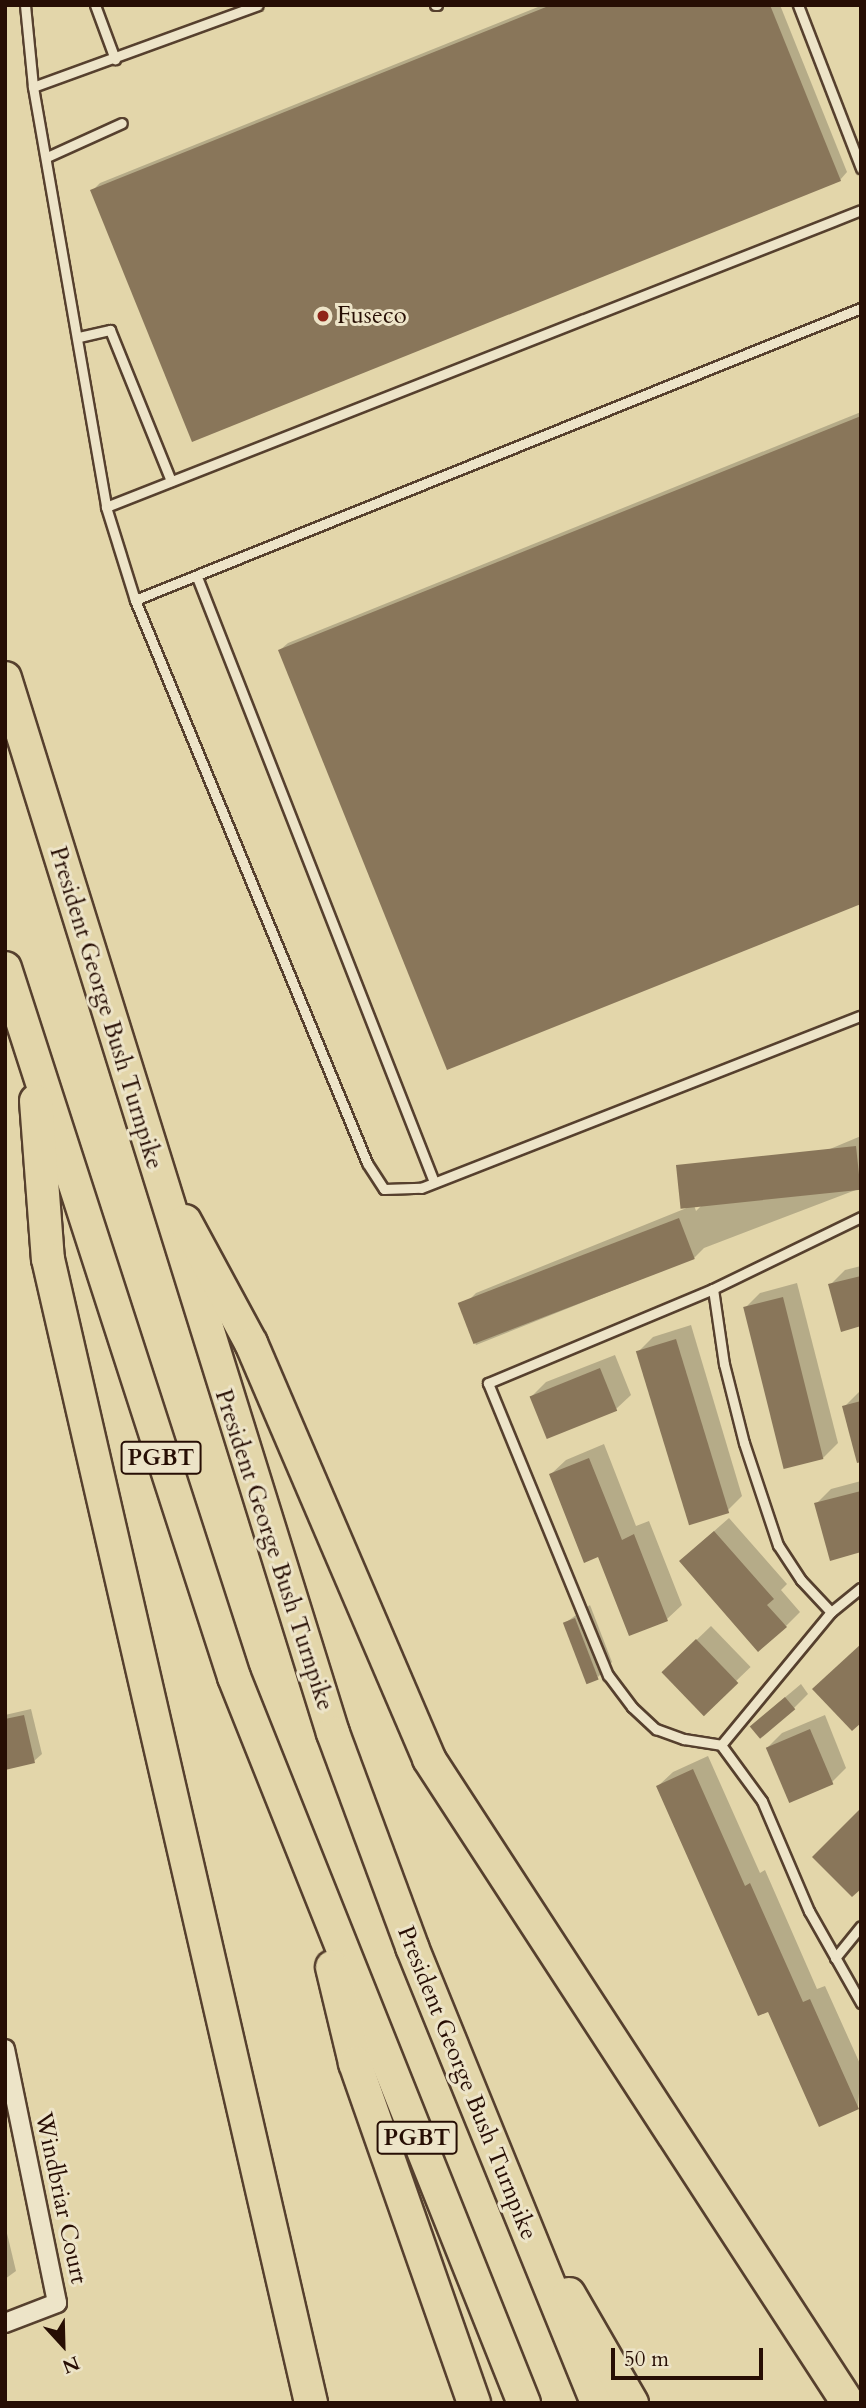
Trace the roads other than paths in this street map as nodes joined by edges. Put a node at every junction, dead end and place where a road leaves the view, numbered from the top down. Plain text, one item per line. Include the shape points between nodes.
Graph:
1 (25, 5) edge
2 (95, 5) edge
3 (258, 5) edge
4 (798, 5) edge
5 (115, 59) junction
6 (33, 87) junction
7 (122, 123) dead end
8 (47, 157) junction
9 (861, 168) edge
10 (861, 210) edge
11 (861, 308) edge
12 (79, 337) junction
13 (171, 481) junction
14 (106, 507) junction
15 (197, 577) junction
16 (135, 600) junction
17 (5, 678) edge
18 (5, 968) edge
19 (861, 1016) edge
20 (28, 1037) junction
21 (152, 1158) junction
22 (434, 1182) junction
23 (861, 1217) edge
24 (713, 1289) junction
25 (861, 1588) edge
26 (831, 1612) junction
27 (721, 1745) junction
28 (310, 1873) junction
29 (861, 1926) edge
30 (835, 1958) junction
31 (861, 2003) edge
32 (5, 2049) edge
33 (517, 2206) junction
34 (5, 2323) edge
35 (311, 2403) edge
36 (474, 2403) edge
37 (524, 2403) edge
38 (597, 2403) edge
39 (632, 2403) edge
40 (848, 2403) edge

1 - 6 lane
2 - 5 lane
3 - 5 lane
4 - 9 lane
5 - 6 lane
6 - 8 lane
7 - 8 lane
8 - 12 lane
10 - 13 lane
11 - 15 lane
12 - 13 lane via 110,330
12 - 14 lane
13 - 14 lane
14 - 16 lane
15 - 16 lane
15 - 22 lane
16 - 22 lane via 367,1163 384,1189 421,1188
17 - 21 highway, President George Bush Turnpike / PGBT
18 - 20 highway, PGBT
19 - 22 lane
20 - 28 highway, PGBT via 221,1638
20 - 35 highway via 48,1259
21 - 33 highway, President George Bush Turnpike / PGBT via 346,1772
21 - 40 highway via 251,1343 429,1759
23 - 24 lane
24 - 26 lane via 741,1430 778,1545 801,1580
24 - 27 lane via 488,1382 608,1675 656,1729
25 - 26 lane
26 - 27 lane
27 - 30 lane via 762,1801
28 - 36 highway via 347,2035
28 - 37 highway, PGBT
29 - 30 lane
30 - 31 lane
32 - 34 street, Windbriar Court via 57,2303
33 - 38 highway, President George Bush Turnpike / PGBT
33 - 39 highway

